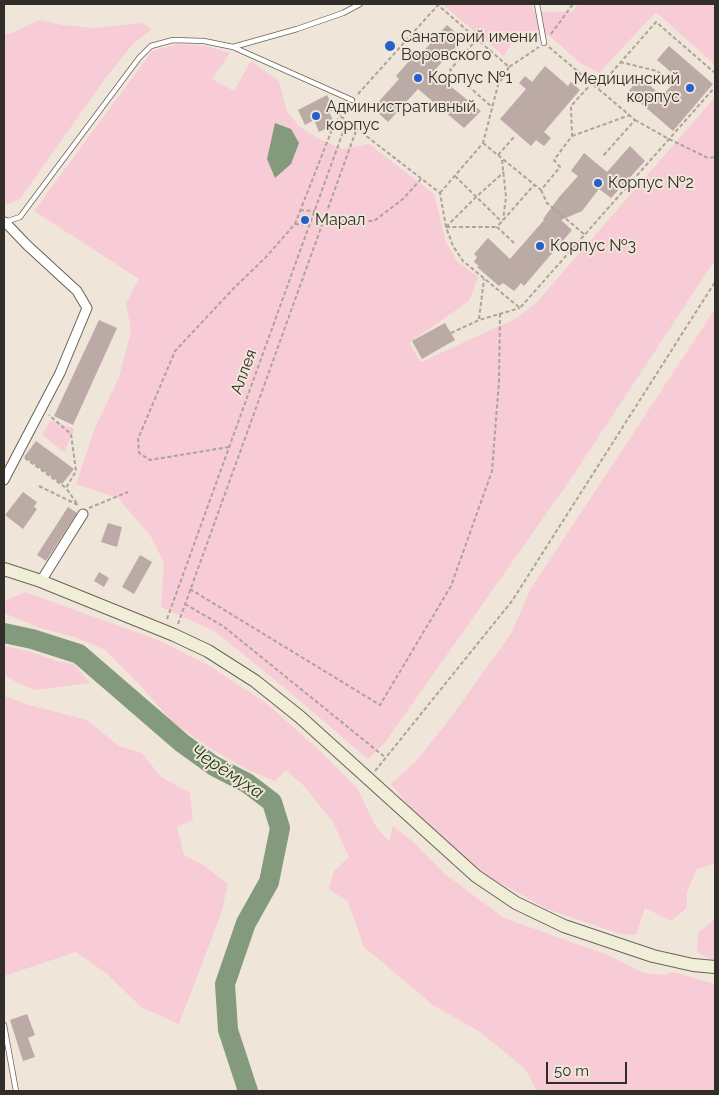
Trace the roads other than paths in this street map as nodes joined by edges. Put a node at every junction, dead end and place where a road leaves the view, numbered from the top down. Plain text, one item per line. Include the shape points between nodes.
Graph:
1 (360, 4) edge
2 (537, 4) edge
3 (544, 43) road end
4 (233, 47) junction
5 (352, 100) road end
6 (4, 222) edge
7 (4, 480) edge
8 (83, 514) dead end
9 (4, 569) edge
10 (41, 581) junction
11 (715, 967) edge
12 (4, 1025) edge
13 (16, 1091) edge

1 - 4 lane via 343,14 297,30
2 - 3 lane
4 - 5 lane
4 - 6 lane via 204,40 173,40 151,46 20,217
6 - 7 street via 77,291 87,308 60,373
8 - 10 street
9 - 10 main road
10 - 11 main road via 168,633 208,652 255,681 300,717 476,876 516,903 564,926 653,956
12 - 13 lane

